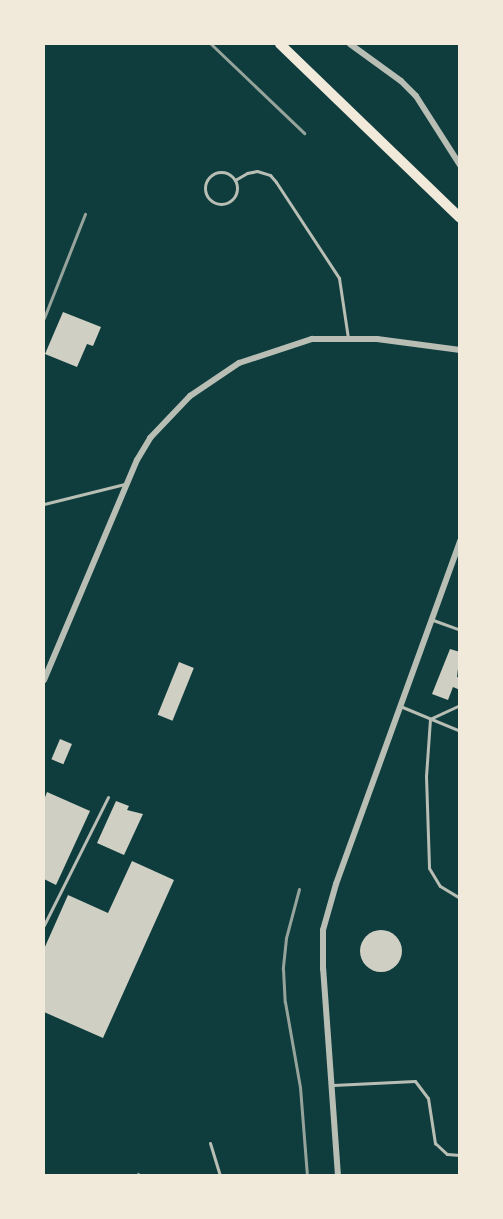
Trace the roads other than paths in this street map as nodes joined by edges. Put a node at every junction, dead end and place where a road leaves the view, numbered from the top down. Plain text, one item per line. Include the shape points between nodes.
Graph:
1 (280, 44) edge
2 (350, 44) edge
3 (459, 165) edge
4 (235, 180) junction
5 (459, 218) edge
6 (348, 338) junction
7 (459, 350) edge
8 (125, 484) junction
9 (44, 504) edge
10 (459, 541) edge
11 (431, 619) junction
12 (459, 630) edge
13 (44, 680) edge
14 (400, 705) junction
15 (459, 705) edge
16 (430, 719) junction
17 (459, 730) edge
18 (108, 797) dead end
19 (459, 898) edge
20 (44, 925) edge
21 (331, 1086) junction
22 (210, 1143) dead end
23 (459, 1155) edge
24 (220, 1176) edge
25 (338, 1176) edge

1 - 5 highway
2 - 3 street via 416,96
4 - 4 lane via 237,190 232,200 223,204 208,199 205,183 212,175 222,172
4 - 6 lane via 257,171 270,175 276,182 339,278
6 - 7 street
6 - 8 street via 312,339 286,346 239,363 215,377 190,396 150,438
8 - 9 lane
8 - 13 street
10 - 11 street
11 - 12 lane
11 - 14 street
14 - 16 lane
14 - 21 street via 323,930
15 - 16 lane
16 - 17 lane
16 - 19 lane via 427,855 436,880
18 - 20 lane
21 - 23 lane via 415,1081 428,1098 435,1143 447,1154
21 - 25 street
22 - 24 lane

